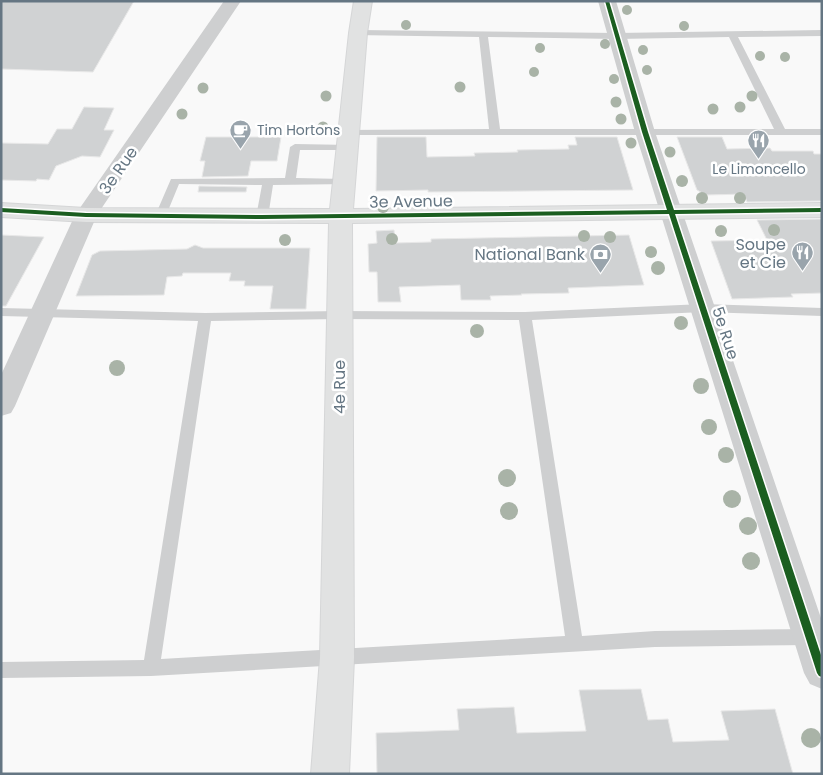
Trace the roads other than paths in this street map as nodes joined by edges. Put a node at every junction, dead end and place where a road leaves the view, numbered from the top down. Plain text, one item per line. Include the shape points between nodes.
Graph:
1 (233, 1) edge
2 (363, 1) edge
3 (607, 1) edge
4 (358, 33) junction
5 (822, 33) edge
6 (483, 34) junction
7 (732, 34) junction
8 (617, 36) junction
9 (496, 132) junction
10 (645, 132) junction
11 (781, 132) junction
12 (822, 132) edge
13 (348, 140) junction
14 (268, 182) junction
15 (290, 182) junction
16 (344, 182) junction
17 (1, 210) edge
18 (822, 210) edge
19 (671, 212) junction
20 (86, 215) junction
21 (161, 216) junction
22 (341, 216) junction
23 (262, 217) junction
24 (703, 308) junction
25 (1, 312) edge
26 (822, 312) edge
27 (42, 313) junction
28 (340, 314) junction
29 (525, 316) junction
30 (205, 317) junction
31 (1, 406) edge
32 (815, 637) edge
33 (575, 644) junction
34 (337, 658) junction
35 (151, 668) junction
36 (1, 670) edge
37 (822, 673) edge
38 (330, 774) edge

1 - 20 street, 3e Rue
2 - 4 main road, 4e Rue
3 - 8 street, 5e Rue
4 - 6 lane
4 - 13 main road, 4e Rue
5 - 7 lane
6 - 8 lane
6 - 9 lane
7 - 8 lane
7 - 11 lane
8 - 10 street, 5e Rue
9 - 10 lane
9 - 13 lane
10 - 11 lane
10 - 19 street, 5e Rue
11 - 12 lane
13 - 15 lane via 295,147
13 - 16 main road, 4e Rue
14 - 15 lane
14 - 21 lane via 175,181
14 - 23 lane
15 - 16 lane
16 - 22 main road, 4e Rue
17 - 20 main road, 3e Avenue
18 - 19 main road, 3e Avenue
19 - 22 main road, 3e Avenue
19 - 24 street, 5e Rue
20 - 21 main road, 3e Avenue
20 - 27 street, 3e Rue
21 - 23 main road, 3e Avenue
22 - 23 main road, 3e Avenue
22 - 28 main road, 4e Rue
24 - 26 lane
24 - 29 lane
24 - 32 street, 5e Rue
25 - 27 lane
27 - 30 lane
27 - 31 street, 3e Rue
28 - 29 lane
28 - 30 lane
28 - 34 main road, 4e Rue
29 - 33 lane
30 - 35 lane
32 - 33 lane via 655,639
32 - 37 street, 5e Rue
33 - 34 lane
34 - 35 lane
34 - 38 main road, 4e Rue
35 - 36 lane

